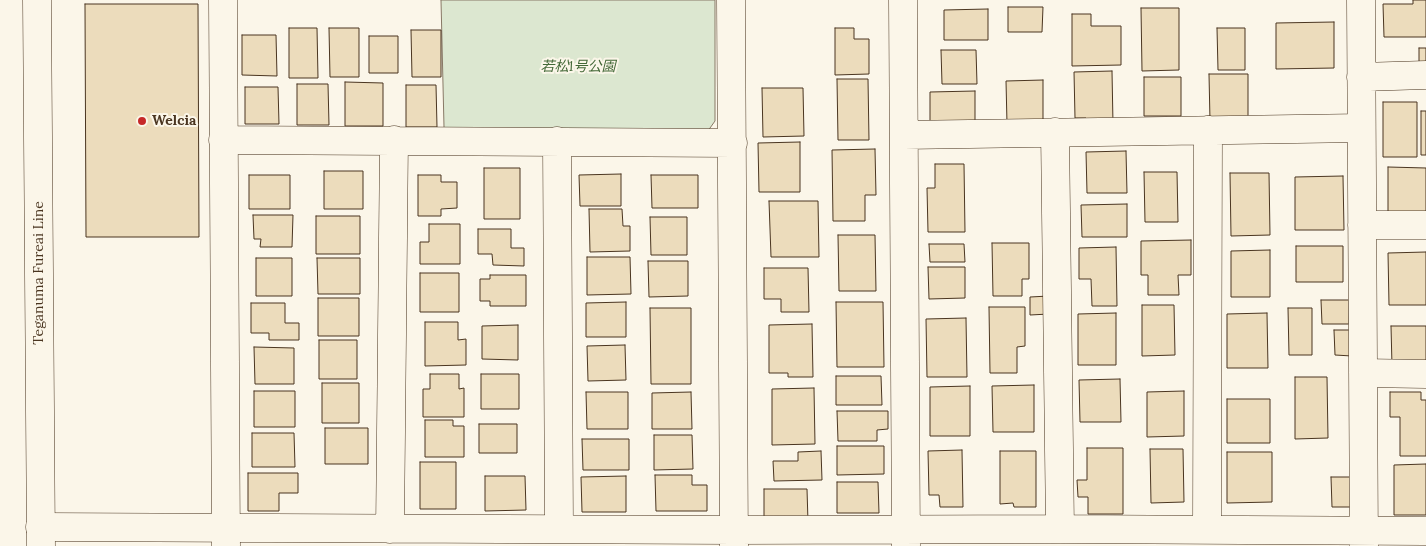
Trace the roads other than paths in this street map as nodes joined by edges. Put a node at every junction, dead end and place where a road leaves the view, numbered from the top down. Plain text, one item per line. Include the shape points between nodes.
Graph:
1 (37, 0) edge
2 (223, 0) edge
3 (732, 0) edge
4 (903, 0) edge
5 (1361, 0) edge
6 (1426, 75) edge
7 (1361, 77) junction
8 (1361, 128) junction
9 (1208, 130) junction
10 (1055, 132) junction
11 (904, 134) junction
12 (223, 140) junction
13 (394, 140) junction
14 (557, 141) junction
15 (733, 142) junction
16 (1362, 225) junction
17 (1426, 225) edge
18 (1363, 373) junction
19 (1426, 374) edge
20 (390, 529) junction
21 (558, 529) junction
22 (1060, 529) junction
23 (1208, 530) junction
24 (1426, 531) edge
25 (41, 536) edge
26 (226, 537) edge
27 (734, 538) edge
28 (905, 538) edge
29 (1364, 538) edge

1 - 25 street, Teganuma Fureai Line
2 - 12 street
3 - 15 street
4 - 11 street
5 - 7 street
6 - 7 street
7 - 8 street
8 - 9 street
8 - 16 street
9 - 10 street
9 - 23 street
10 - 11 street
10 - 22 street
11 - 28 street
12 - 13 street
12 - 26 street
13 - 14 street
13 - 20 street
14 - 15 street
14 - 21 street
15 - 27 street
16 - 17 street
16 - 18 street
18 - 19 street
18 - 29 street
20 - 21 street
20 - 26 street
21 - 27 street
22 - 23 street
22 - 28 street
23 - 29 street
24 - 29 street
25 - 26 street
27 - 28 street

